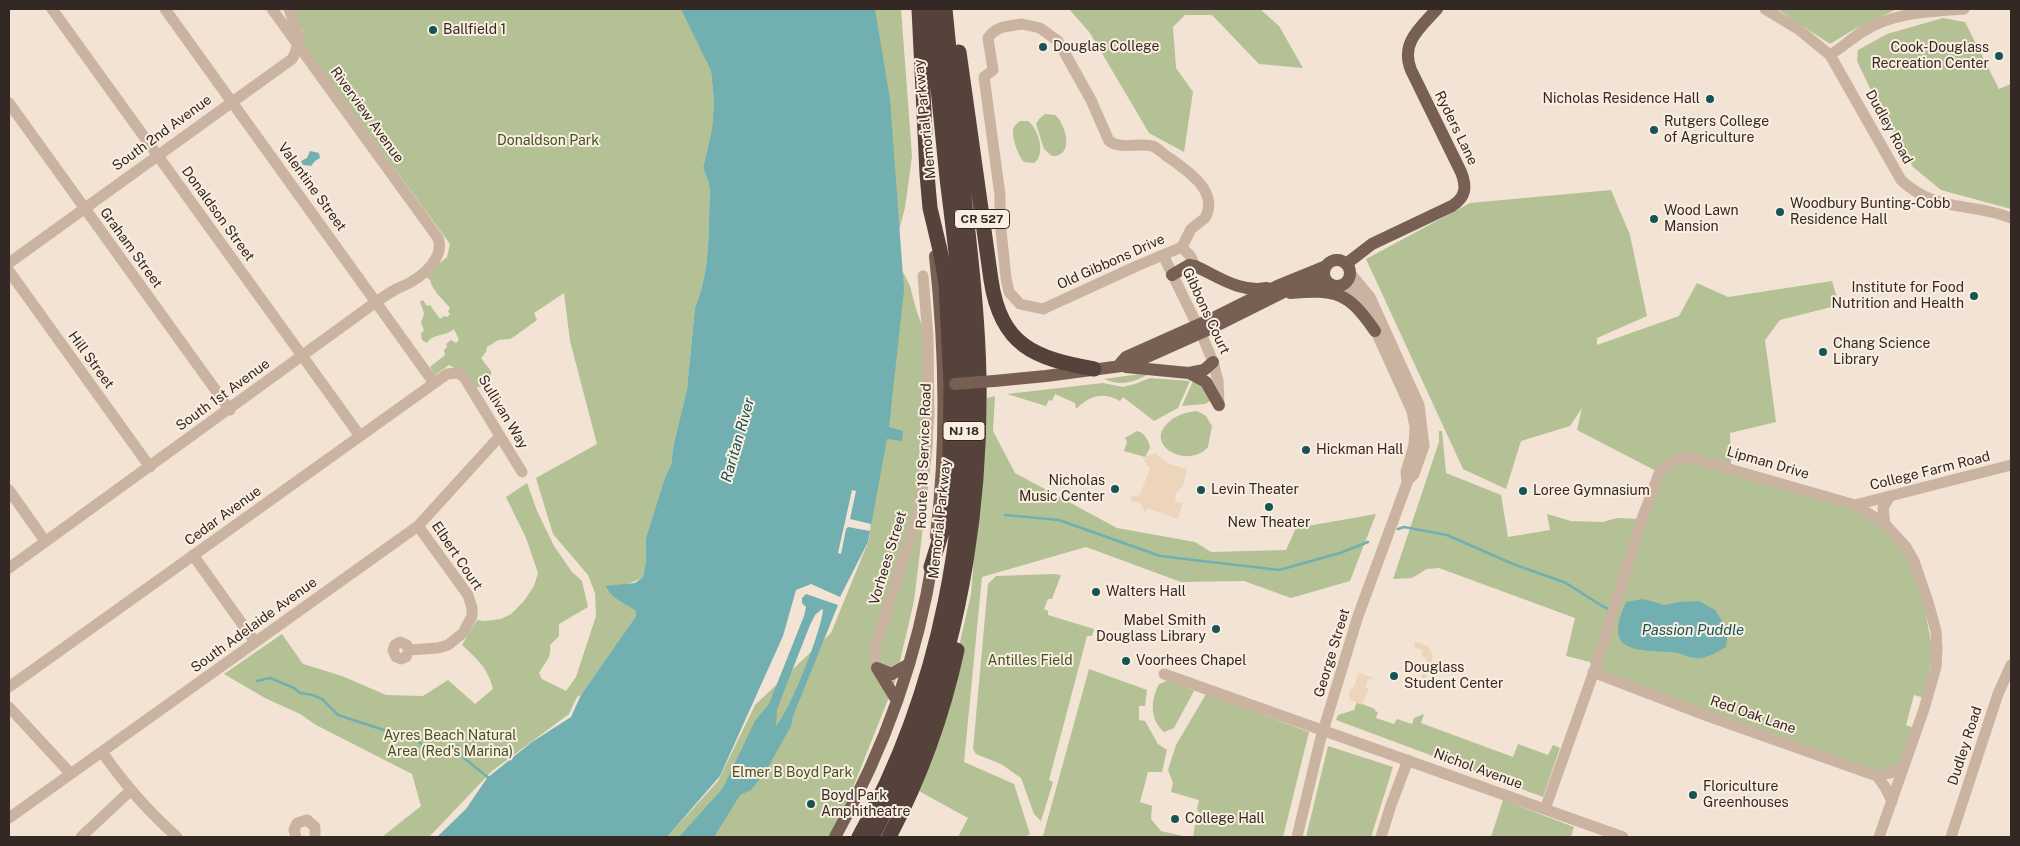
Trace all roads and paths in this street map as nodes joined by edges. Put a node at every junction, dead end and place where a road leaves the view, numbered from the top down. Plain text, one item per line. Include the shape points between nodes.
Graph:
1 (52, 9) edge
2 (165, 9) edge
3 (272, 9) edge
4 (289, 9) edge
5 (919, 9) edge
6 (930, 9) edge
7 (945, 9) edge
8 (954, 9) edge
9 (1436, 9) edge
10 (1765, 9) edge
11 (1964, 9) edge
12 (298, 45) junction
13 (1830, 55) junction
14 (232, 101) junction
15 (9, 103) edge
16 (157, 155) junction
17 (84, 208) junction
18 (930, 208) junction
19 (2011, 218) edge
20 (438, 238) joint
21 (1182, 247) junction
22 (1163, 255) junction
23 (9, 263) edge
24 (1195, 266) junction
25 (1326, 266) junction
26 (1348, 268) junction
27 (9, 271) edge
28 (1172, 274) junction
29 (923, 276) dead end
30 (1335, 285) junction
31 (1280, 290) junction
32 (376, 302) junction
33 (1199, 329) junction
34 (1375, 331) junction
35 (303, 356) junction
36 (1214, 362) junction
37 (1118, 365) junction
38 (1094, 369) junction
39 (455, 372) joint
40 (1189, 373) junction
41 (434, 383) junction
42 (953, 384) junction
43 (1219, 407) joint
44 (230, 410) junction
45 (360, 436) junction
46 (500, 436) junction
47 (2011, 465) edge
48 (150, 467) junction
49 (522, 472) dead end
50 (1408, 480) junction
51 (976, 485) junction
52 (9, 490) edge
53 (1890, 496) junction
54 (1855, 505) junction
55 (1886, 524) junction
56 (418, 526) junction
57 (45, 541) junction
58 (193, 555) junction
59 (9, 568) edge
60 (931, 568) junction
61 (255, 642) junction
62 (409, 650) dead end
63 (909, 664) junction
64 (2011, 665) edge
65 (877, 668) junction
66 (1593, 672) junction
67 (1164, 674) dead end
68 (9, 687) edge
69 (897, 701) junction
70 (9, 707) edge
71 (1324, 730) junction
72 (102, 752) junction
73 (1408, 760) junction
74 (1903, 766) junction
75 (71, 774) junction
76 (1877, 776) junction
77 (130, 791) junction
78 (1892, 801) junction
79 (1545, 809) junction
80 (9, 818) edge
81 (1591, 832) edge
82 (81, 837) edge
83 (177, 837) edge
84 (296, 837) edge
85 (315, 837) edge
86 (835, 837) edge
87 (859, 837) edge
88 (872, 837) edge
89 (888, 837) edge
90 (1297, 837) edge
91 (1381, 837) edge
92 (1623, 837) edge
93 (1879, 837) edge
94 (1951, 837) edge

1 - 16 street, Donaldson Street
2 - 14 street, Valentine Street
3 - 12 street, Riverview Avenue
4 - 12 street
5 - 18 highway, CR 527
6 - 87 highway, Memorial Parkway / NJ 18 via 962,316 965,396 962,484 950,585 927,677 909,731
7 - 51 highway, Memorial Parkway / NJ 18 via 977,329
8 - 38 highway, CR 527 via 998,313 1010,332 1035,353
9 - 26 main road, Ryders Lane via 1412,38 1406,53 1411,70 1461,172 1464,194 1452,206 1372,244
10 - 13 street, Dudley Road via 1798,29
11 - 13 street via 1928,10 1886,21 1863,32
12 - 14 street, South 2nd Avenue via 292,59
12 - 20 street, Riverview Avenue
13 - 19 street, Dudley Road via 1901,180 1941,204 1985,210
14 - 16 street, South 2nd Avenue
14 - 32 street, Valentine Street
15 - 17 street, Graham Street
16 - 17 street, South 2nd Avenue
16 - 35 street, Donaldson Street
17 - 23 street, South 2nd Avenue
17 - 44 street, Graham Street
18 - 42 highway, CR 527 via 946,283
18 - 60 main road, Route 18 Service Road via 940,315 943,412 940,492
20 - 32 street, South 1st Avenue via 437,256 427,270
21 - 22 street, Old Gibbons Drive
21 - 22 street, Old Gibbons Drive via 1191,229 1207,214 1206,192 1196,178 1152,146 1115,145 1110,141 1058,41 1040,28 1022,24 993,31 988,38 993,70 984,76 1009,292 1020,304 1043,310
21 - 24 street, Gibbons Court
22 - 28 street, Gibbons Court
24 - 28 main road via 1189,265
24 - 31 main road via 1238,287
25 - 26 main road via 1334,260
25 - 30 main road via 1325,276
25 - 31 main road
26 - 30 main road via 1347,282
26 - 50 street, George Street via 1370,297 1419,405 1424,446 1414,474
27 - 48 street, Hill Street
28 - 33 street, Gibbons Court
29 - 65 street, Vorhees Street via 929,415 922,484 915,523 876,647 874,659
30 - 31 main road via 1318,281
30 - 34 street, George Street via 1352,291 1361,300
31 - 33 main road
31 - 34 main road via 1340,295 1358,308
32 - 35 street, South 1st Avenue
32 - 41 street, Valentine Street
33 - 36 street, Gibbons Court
33 - 37 main road via 1129,365
34 - 50 street, George Street via 1412,411 1414,445 1406,472
35 - 44 street, South 1st Avenue
35 - 45 street, Donaldson Street
36 - 40 main road via 1204,370
36 - 43 street, Gibbons Court
37 - 38 main road
37 - 40 main road
38 - 42 main road, bridge
39 - 41 street, Cedar Avenue
39 - 46 street, Sullivan Way via 464,377
40 - 43 main road via 1206,382
41 - 45 street, Cedar Avenue
42 - 60 highway via 945,522
44 - 48 street, South 1st Avenue
45 - 58 street, Cedar Avenue
46 - 49 street, Sullivan Way
46 - 56 street, South Adelaide Avenue
47 - 53 street, College Farm Road
48 - 57 street, South 1st Avenue
50 - 71 street, George Street via 1358,616
51 - 88 highway, Memorial Parkway / NJ 18 via 960,590 938,681 906,768
51 - 89 highway via 974,544 954,662 925,758
52 - 57 street
53 - 54 street, College Farm Road
53 - 55 street via 1883,508
54 - 55 street, Lipman Drive
54 - 66 street, Lipman Drive via 1708,461 1681,457 1674,461 1660,471
55 - 74 street, Lipman Drive via 1914,561 1936,631 1936,668
56 - 61 street, South Adelaide Avenue
56 - 62 street, Elbert Court via 468,595 472,616 463,634 448,645
57 - 59 street, South 1st Avenue
58 - 61 street
58 - 68 street, Cedar Avenue
60 - 63 main road, Route 18 Service Road
61 - 72 street, South Adelaide Avenue
63 - 65 main road via 892,674
63 - 69 main road, Route 18 Service Road
64 - 94 street, Dudley Road via 1998,694
65 - 69 main road
66 - 76 street, Red Oak Lane
66 - 79 street, Lipman Drive
67 - 71 street, Nichol Avenue
69 - 86 main road, Route 18 Service Road via 873,762
70 - 75 street
71 - 73 street, Nichol Avenue
71 - 90 street, George Street
72 - 75 street, South Adelaide Avenue
72 - 77 street
73 - 79 street, Nichol Avenue
73 - 91 street
74 - 76 street
74 - 78 street, Lipman Drive
75 - 80 street, South Adelaide Avenue
76 - 78 street
77 - 82 street
77 - 83 street
78 - 93 street, Lipman Drive
79 - 81 street, Nichol Avenue
81 - 92 street, Nichol Avenue
84 - 85 street via 294,830 297,824 307,820 316,827

